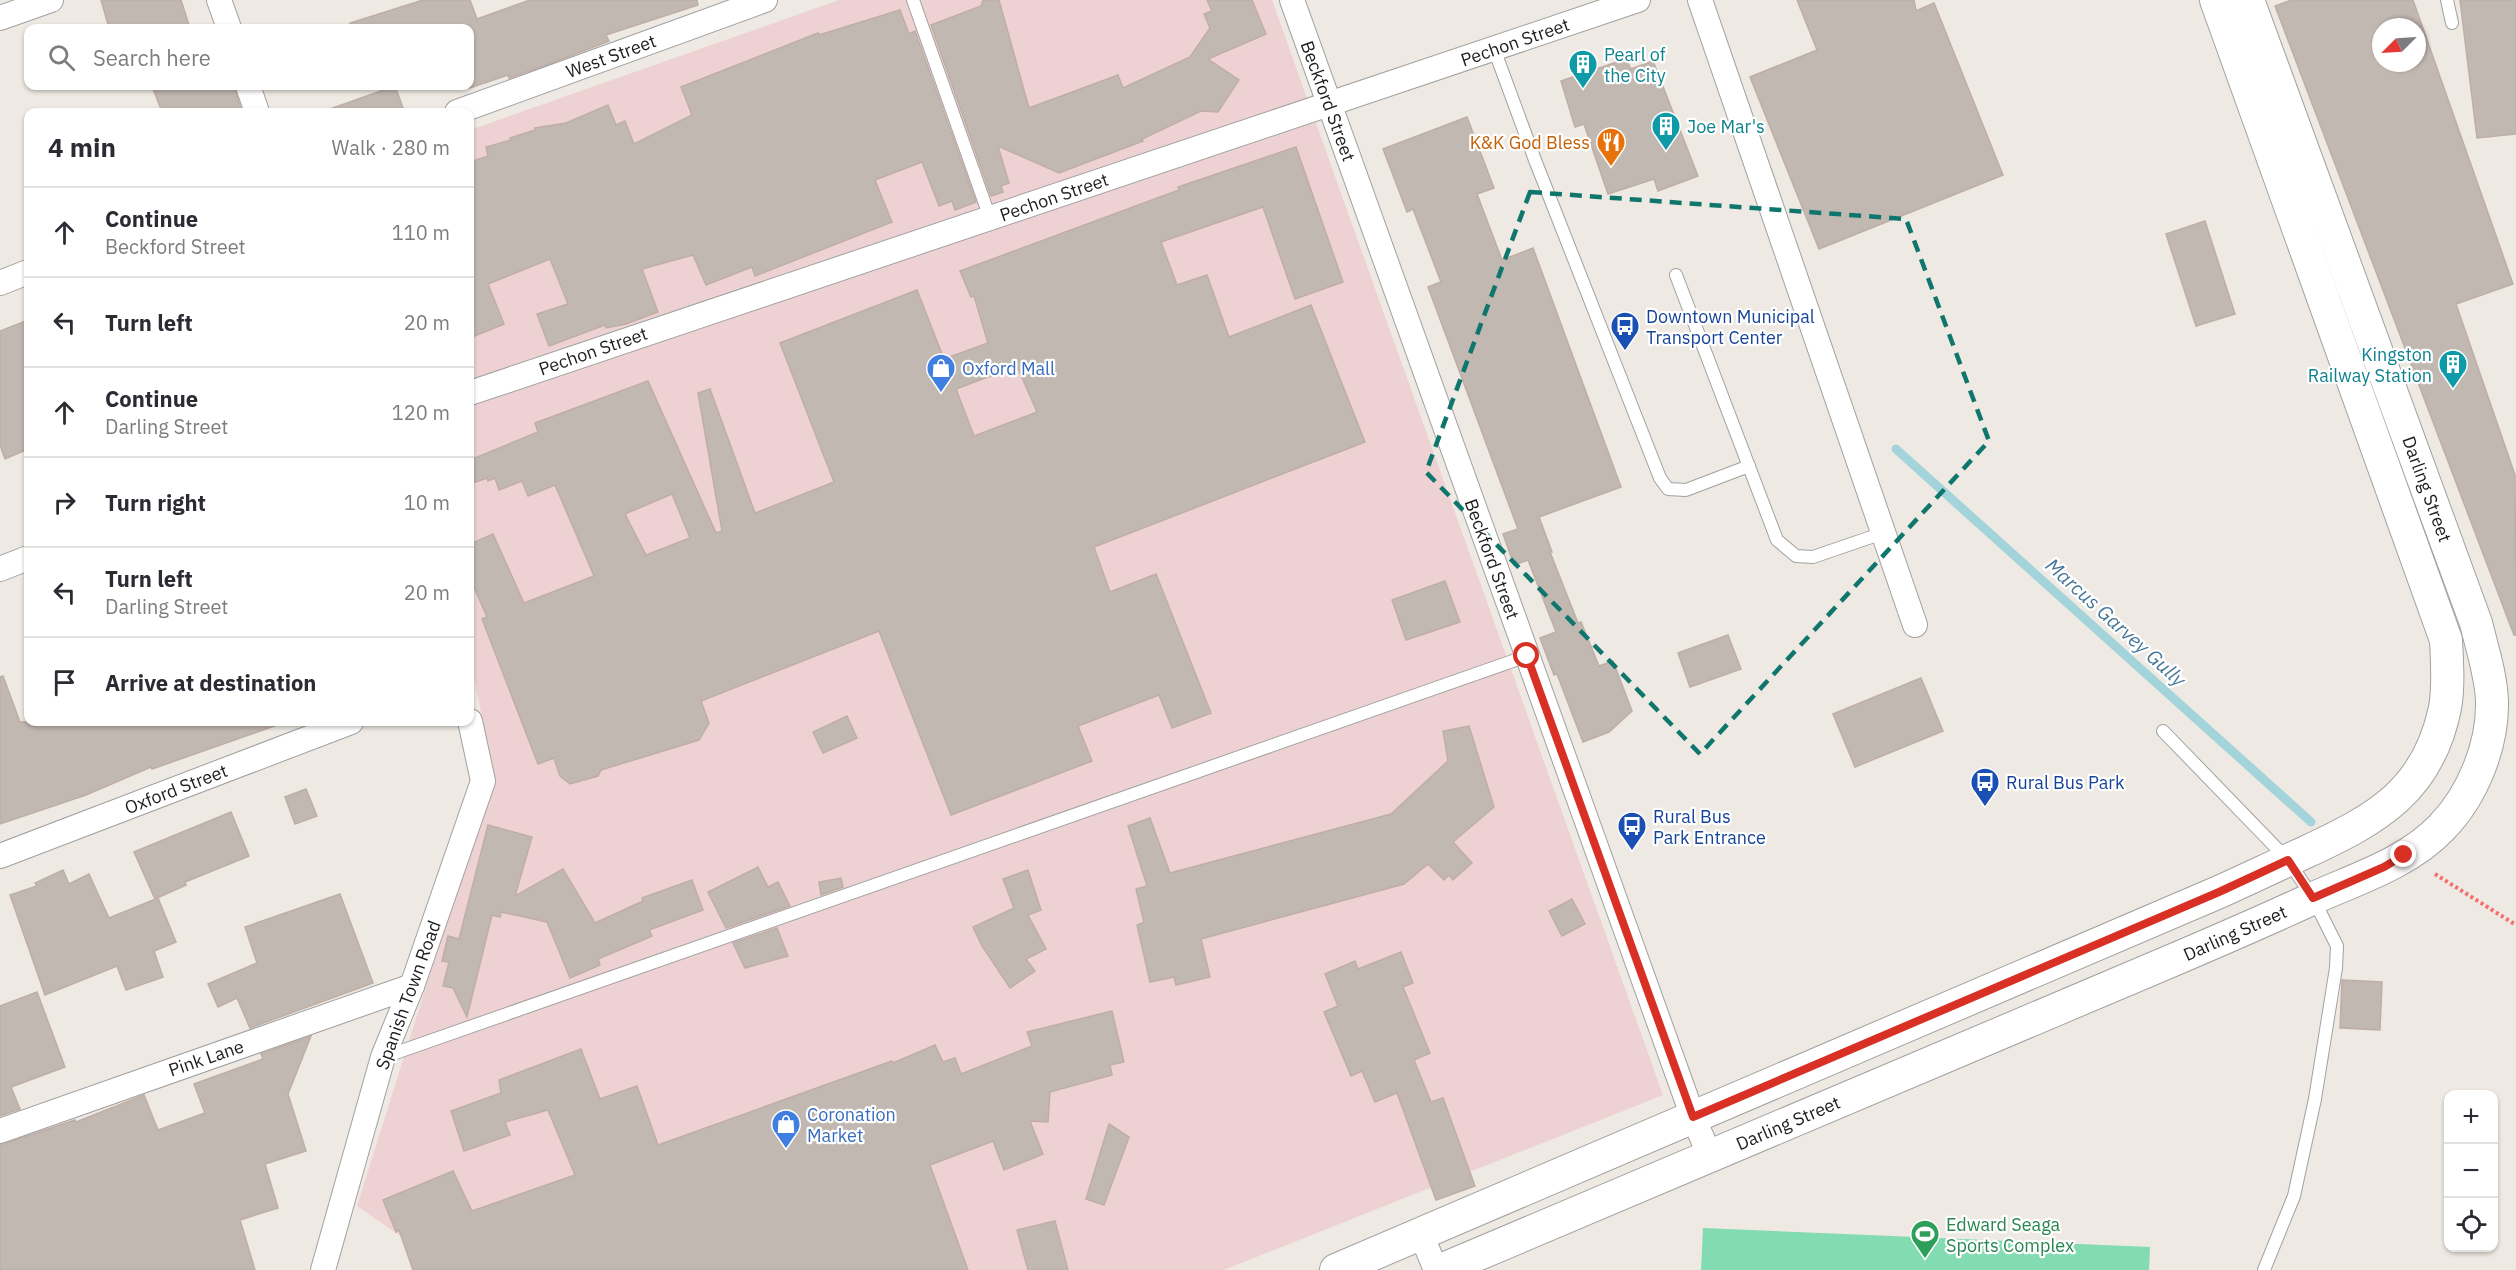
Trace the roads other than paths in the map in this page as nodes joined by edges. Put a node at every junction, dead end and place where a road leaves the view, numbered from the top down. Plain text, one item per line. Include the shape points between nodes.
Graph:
1 (51, 0) edge
2 (219, 0) edge
3 (765, 0) edge
4 (913, 0) edge
5 (1292, 0) edge
6 (1638, 0) edge
7 (1700, 0) edge
8 (2447, 0) edge
9 (2234, 5) edge
10 (0, 18) edge
11 (2452, 23) dead end
12 (228, 24) edge
13 (1494, 49) junction
14 (249, 90) edge
15 (1329, 105) junction
16 (256, 108) edge
17 (468, 108) edge
18 (990, 218) junction
19 (24, 274) edge
20 (1676, 275) dead end
21 (0, 283) edge
22 (474, 392) edge
23 (1749, 466) junction
24 (1883, 533) junction
25 (24, 560) edge
26 (0, 569) edge
27 (1915, 625) dead end
28 (1527, 656) junction
29 (341, 726) edge
30 (471, 726) edge
31 (2163, 731) dead end
32 (0, 856) edge
33 (2288, 860) junction
34 (2219, 892) junction
35 (2313, 898) junction
36 (2237, 933) junction
37 (412, 986) junction
38 (383, 1057) junction
39 (1693, 1117) junction
40 (0, 1131) edge
41 (1710, 1156) junction
42 (1421, 1234) junction
43 (323, 1270) edge
44 (1336, 1270) edge
45 (1436, 1270) edge
46 (1441, 1270) edge
47 (2265, 1270) edge

1 - 10 street
2 - 12 street
3 - 17 street, West Street
4 - 18 lane
5 - 15 street, Beckford Street
6 - 13 street, Pechon Street
7 - 24 street
8 - 11 lane
9 - 33 street, Darling Street via 2446,640 2445,708 2433,746 2411,784 2388,808 2358,828
9 - 35 street, Darling Street via 2476,623 2492,701 2486,748 2478,772 2442,827 2384,867
13 - 15 street, Pechon Street
13 - 23 lane via 1660,478 1668,489 1686,490
14 - 16 street
15 - 18 street, Pechon Street
15 - 28 street, Beckford Street
18 - 22 street, Pechon Street
19 - 21 street
20 - 23 lane
23 - 24 lane via 1777,540 1796,556 1813,557
24 - 27 street
25 - 26 street
28 - 38 lane
28 - 39 street, Beckford Street
29 - 32 street, Oxford Street
30 - 37 street, Spanish Town Road via 483,781
31 - 33 lane
33 - 34 street, Darling Street
33 - 35 lane
34 - 36 street
34 - 39 street, Darling Street
35 - 36 street, Darling Street
35 - 47 lane via 2337,946 2336,968 2315,1099 2294,1196
36 - 41 street, Darling Street
37 - 38 street, Spanish Town Road
37 - 40 street, Pink Lane
38 - 43 street, Spanish Town Road
39 - 41 street, Beckford Street
39 - 42 street
41 - 46 street, Darling Street
42 - 44 street
42 - 45 street

